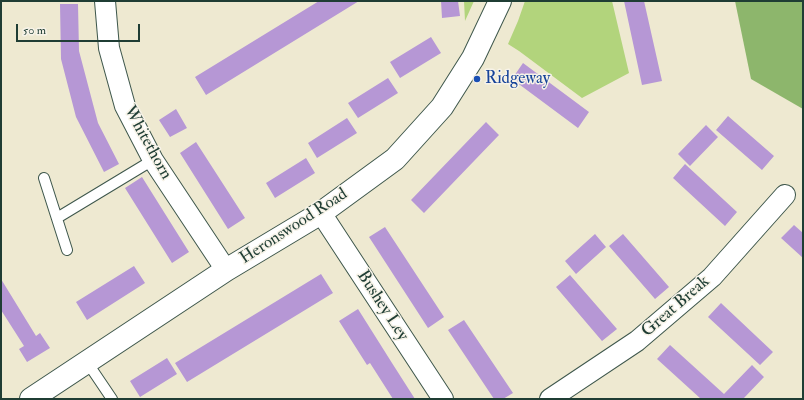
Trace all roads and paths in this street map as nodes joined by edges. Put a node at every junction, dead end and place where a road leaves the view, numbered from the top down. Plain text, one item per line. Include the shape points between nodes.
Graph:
1 (105, 1) edge
2 (500, 1) edge
3 (153, 160) junction
4 (44, 178) dead end
5 (785, 195) dead end
6 (321, 213) junction
7 (57, 218) junction
8 (67, 250) dead end
9 (226, 270) junction
10 (87, 362) junction
11 (31, 399) edge
12 (112, 399) edge
13 (443, 399) edge
14 (550, 399) edge

1 - 3 street, Whitethorn via 110,48 125,106
2 - 6 street, Heronswood Road via 473,58 442,107 395,159
3 - 7 lane
3 - 9 street, Whitethorn
4 - 7 lane
5 - 14 street, Great Break via 712,276 637,341
6 - 9 street, Heronswood Road
6 - 13 street, Bushey Ley
7 - 8 lane
9 - 10 street, Heronswood Road
10 - 11 street, Heronswood Road
10 - 12 lane

